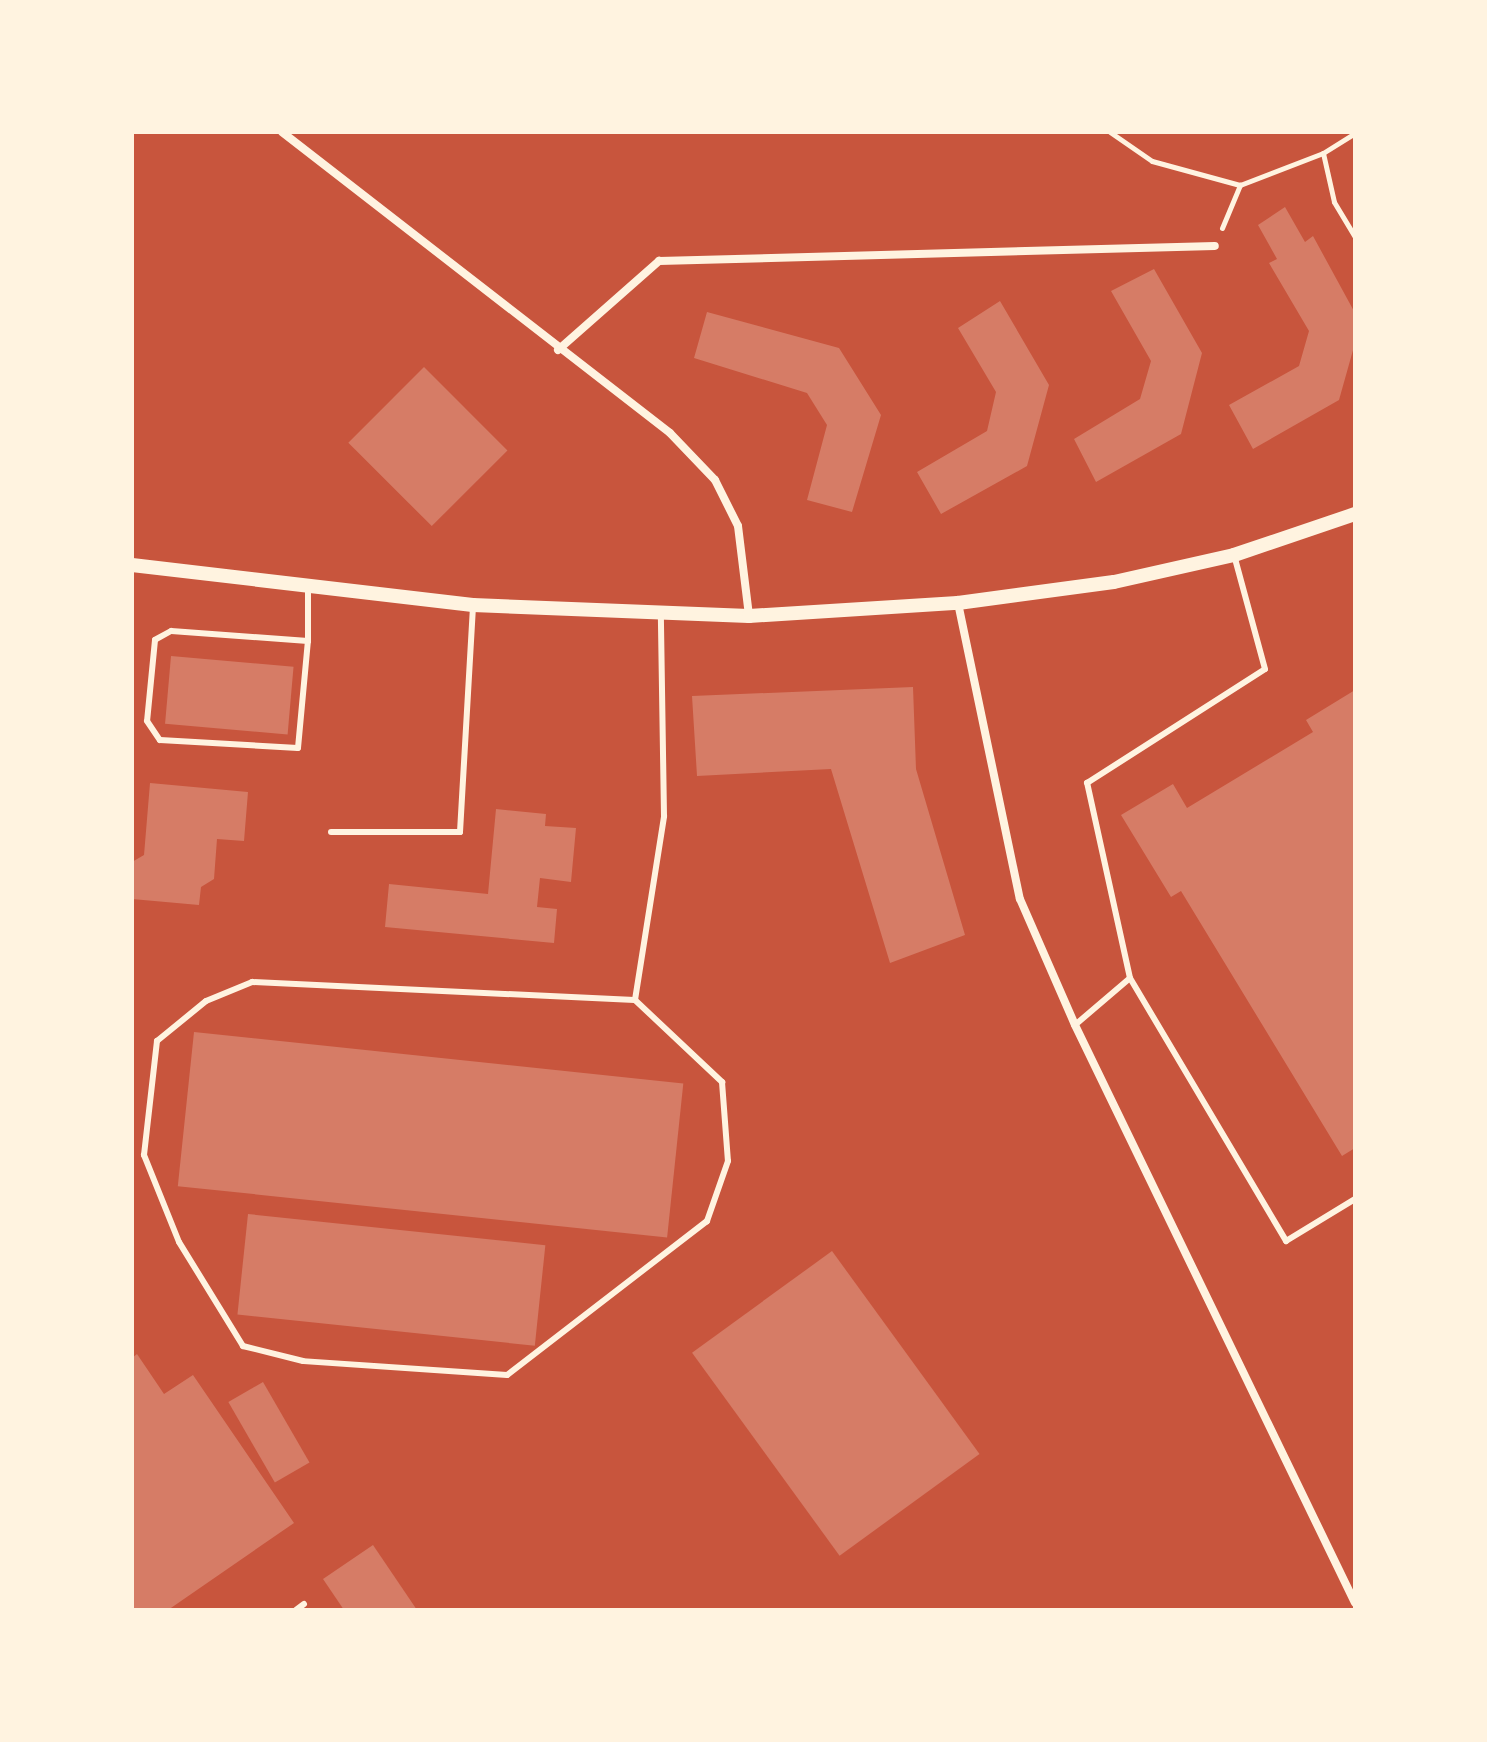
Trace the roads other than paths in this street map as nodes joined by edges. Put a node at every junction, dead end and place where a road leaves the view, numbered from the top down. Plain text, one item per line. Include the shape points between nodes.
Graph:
1 (282, 132) edge
2 (1215, 246) road end
3 (558, 350) junction
4 (1355, 514) edge
5 (1234, 555) junction
6 (132, 565) edge
7 (308, 587) junction
8 (958, 603) junction
9 (473, 605) junction
10 (661, 611) junction
11 (749, 616) junction
12 (308, 641) junction
13 (331, 832) dead end
14 (1130, 978) junction
15 (635, 1000) junction
16 (1075, 1025) junction
17 (1355, 1199) edge
18 (1355, 1603) edge
19 (304, 1604) dead end
20 (296, 1610) edge

1 - 3 street
2 - 3 street via 659,261
3 - 11 street via 670,433 715,480 738,526
4 - 5 street
5 - 8 street via 1114,582
5 - 14 lane via 1265,669 1087,783
6 - 7 street
7 - 9 street
7 - 12 lane
8 - 11 street
8 - 16 street via 1020,899
9 - 10 street
9 - 13 lane via 460,832
10 - 11 street
10 - 15 lane via 664,816
12 - 12 lane via 171,631 155,640 147,721 160,740 298,748
14 - 16 lane
14 - 17 lane via 1286,1241
15 - 15 lane via 252,982 206,1001 157,1041 144,1155 179,1242 243,1346 303,1361 507,1375 707,1221 728,1161 722,1082
16 - 18 street
19 - 20 lane

